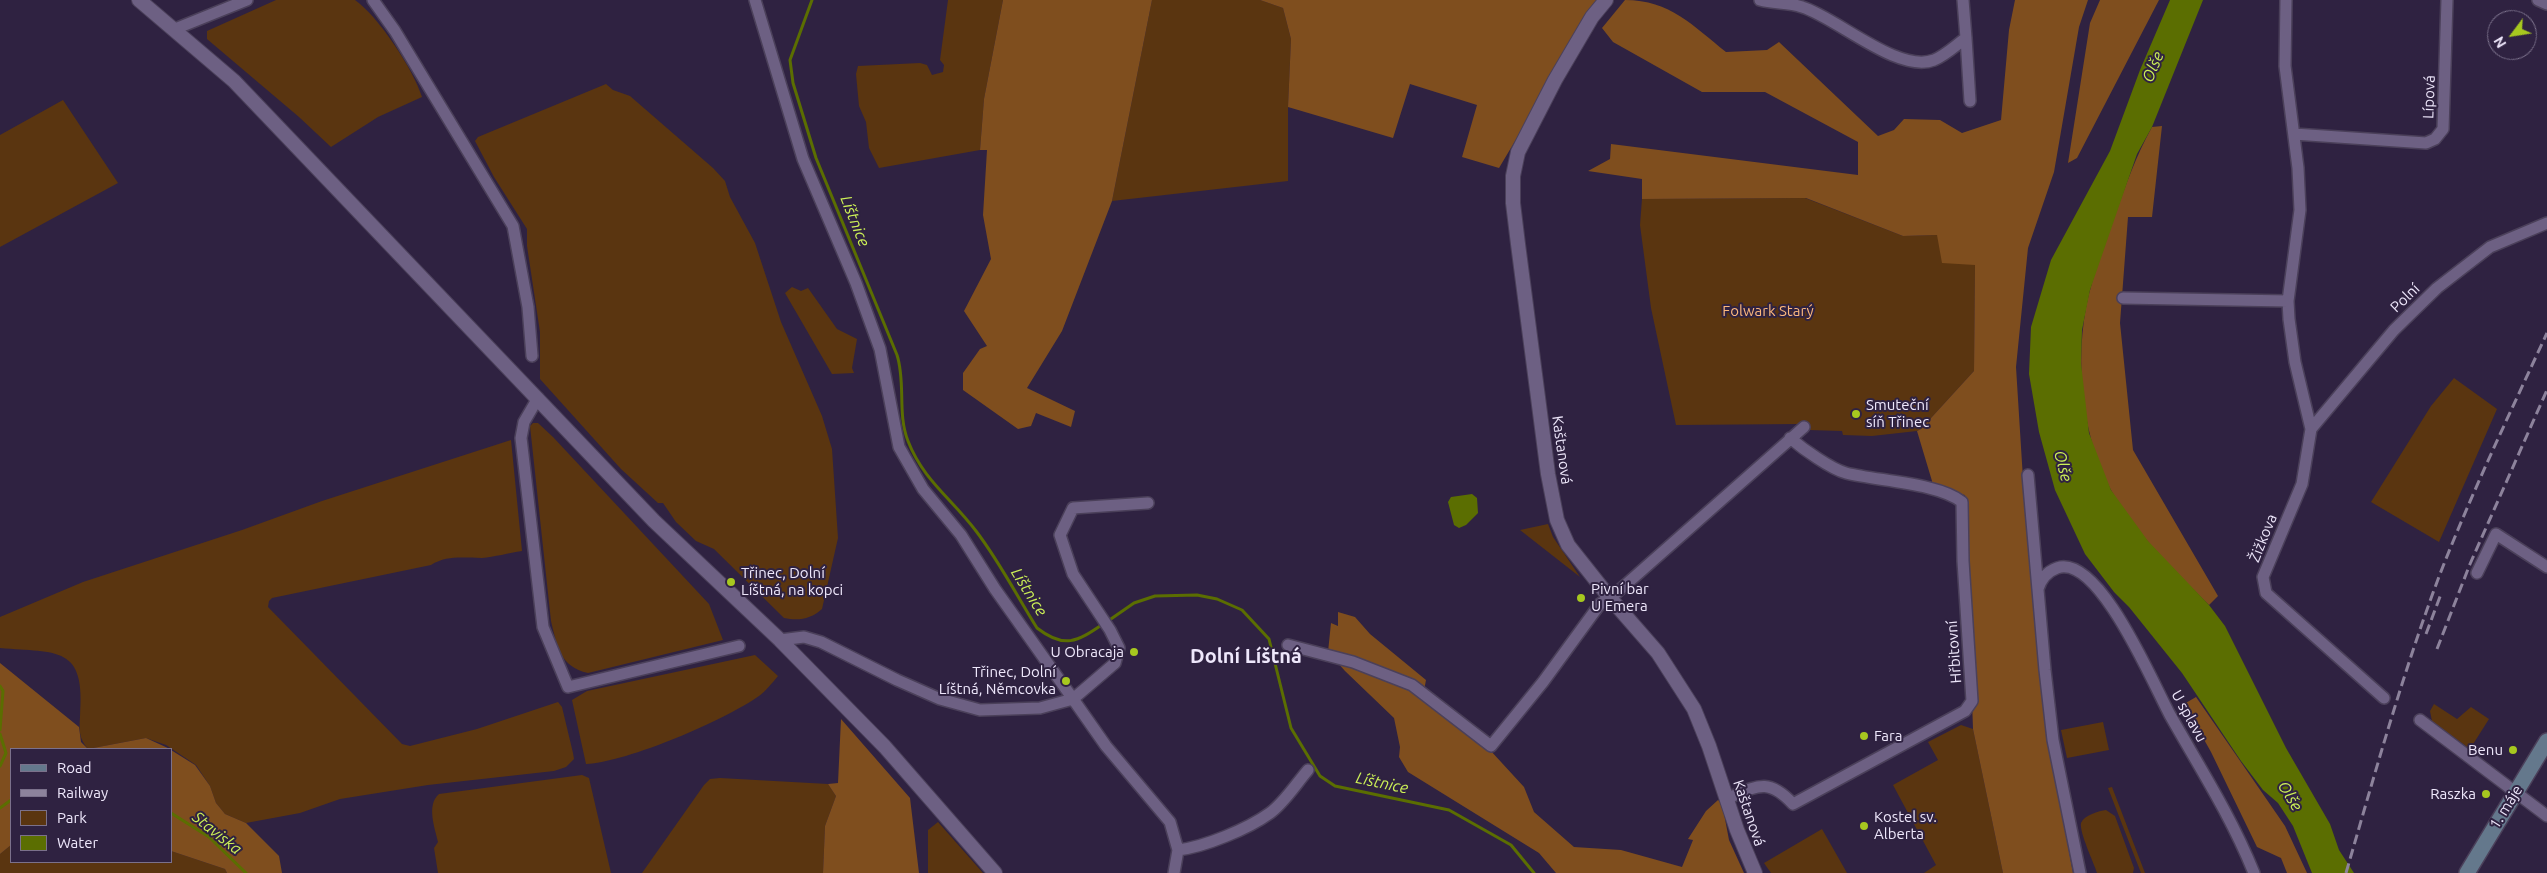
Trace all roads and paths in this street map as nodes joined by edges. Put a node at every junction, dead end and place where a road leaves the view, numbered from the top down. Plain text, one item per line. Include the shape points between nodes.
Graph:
1 (138, 0) edge
2 (247, 0) edge
3 (373, 0) edge
4 (755, 0) edge
5 (1606, 0) edge
6 (1760, 0) edge
7 (1963, 0) edge
8 (2286, 0) edge
9 (2447, 0) edge
10 (2538, 0) edge
11 (2547, 4) edge
12 (175, 29) junction
13 (1966, 38) junction
14 (1970, 101) dead end
15 (2294, 134) junction
16 (2547, 223) edge
17 (2123, 298) dead end
18 (2288, 301) junction
19 (532, 356) dead end
20 (538, 398) junction
21 (1804, 427) dead end
22 (2311, 429) junction
23 (1790, 438) junction
24 (2028, 475) dead end
25 (1148, 503) dead end
26 (2547, 567) edge
27 (2477, 573) dead end
28 (2038, 589) junction
29 (1610, 598) junction
30 (780, 640) junction
31 (1288, 645) dead end
32 (739, 646) dead end
33 (2384, 698) dead end
34 (1073, 699) junction
35 (2420, 720) dead end
36 (2547, 742) edge
37 (1308, 770) dead end
38 (2516, 792) junction
39 (1726, 799) junction
40 (2547, 816) edge
41 (1178, 850) junction
42 (995, 873) edge
43 (1174, 873) edge
44 (1754, 873) edge
45 (2080, 873) edge
46 (2254, 873) edge
47 (2466, 873) edge

1 - 12 street
2 - 12 street
3 - 19 street via 396,30 513,226 528,307
4 - 34 street via 803,159 856,283 880,349 899,447 923,489 961,535
5 - 29 street, Kaštanová via 1564,64 1525,136 1515,164 1512,189 1557,520 1568,545
6 - 13 street via 1802,6 1876,47 1912,60 1934,60
7 - 13 street
8 - 15 street via 2285,66
9 - 15 street, Lípová via 2442,129 2435,139 2426,143
10 - 11 street
12 - 20 street via 234,81
13 - 14 street
15 - 18 street via 2300,210
16 - 22 street, Polní via 2490,247 2437,288 2394,330
17 - 18 street
18 - 22 street via 2295,362
20 - 30 street via 654,521
20 - 32 street via 524,422 521,438 543,627 568,687
21 - 23 street
22 - 33 street, Žižkova via 2302,484 2263,577 2266,593
23 - 29 street
23 - 39 street, Hřbitovní via 1844,473 1928,489 1962,502 1971,706 1793,804 1770,786
24 - 28 street
25 - 34 street via 1074,508 1060,535 1073,574 1119,648 1115,663
26 - 27 street via 2496,534
28 - 45 street via 2053,740
28 - 46 street, U splavu via 2041,579 2059,567 2069,567 2089,580 2118,615 2237,831
29 - 31 street via 1600,604 1491,746 1412,685 1353,662
29 - 39 street, Kaštanová via 1658,653 1686,693 1702,728
30 - 34 street via 804,637 820,642 940,699 980,710 1040,708
30 - 42 street via 885,747
34 - 41 street via 1106,746 1170,822
35 - 38 street
36 - 38 main road, 1. máje
37 - 41 street via 1271,812 1194,848
38 - 40 street
38 - 47 main road, 1. máje
39 - 44 street, Kaštanová
41 - 43 street

